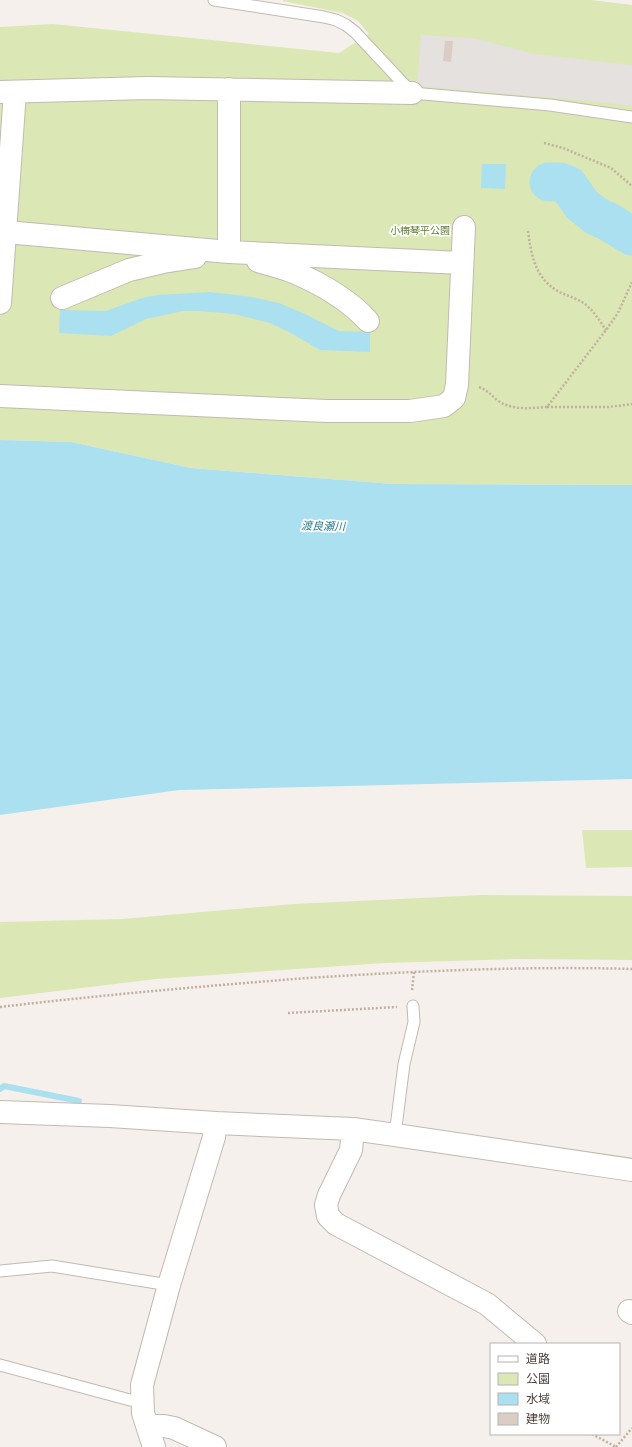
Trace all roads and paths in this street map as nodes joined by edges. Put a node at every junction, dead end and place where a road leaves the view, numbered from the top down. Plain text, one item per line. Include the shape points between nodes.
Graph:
1 (214, 0) edge
2 (229, 89) junction
3 (8, 92) edge
4 (412, 93) junction
5 (632, 117) edge
6 (544, 143) dead end
7 (632, 186) edge
8 (464, 227) dead end
9 (528, 231) dead end
10 (6, 232) junction
11 (228, 252) junction
12 (462, 263) junction
13 (632, 282) edge
14 (62, 298) dead end
15 (0, 303) edge
16 (368, 321) dead end
17 (606, 330) junction
18 (457, 385) junction
19 (0, 396) edge
20 (632, 404) edge
21 (547, 407) junction
22 (632, 969) edge
23 (414, 972) junction
24 (412, 980) dead end
25 (413, 1006) joint
26 (0, 1007) edge
27 (288, 1013) dead end
28 (0, 1112) edge
29 (216, 1123) junction
30 (353, 1130) junction
31 (395, 1134) junction
32 (632, 1170) edge
33 (0, 1271) edge
34 (169, 1285) junction
35 (534, 1343) edge
36 (0, 1365) edge
37 (142, 1399) junction
38 (148, 1426) junction
39 (632, 1428) edge
40 (594, 1435) edge
41 (154, 1447) edge
42 (215, 1447) edge
43 (616, 1447) edge

1 - 4 lane via 336,20 354,32
2 - 3 street via 148,88
2 - 4 street
2 - 11 street
3 - 10 street
4 - 5 lane via 550,105
6 - 7 path via 564,148 611,168
8 - 12 street
9 - 17 path via 532,260 541,276 556,290 583,302
10 - 11 street
10 - 15 street
11 - 12 street
11 - 14 street via 129,270
11 - 16 street via 296,273 359,310
12 - 18 street
13 - 17 path via 618,313
17 - 21 path
18 - 19 street via 454,398 444,406 410,411 327,411
18 - 21 path via 487,390 508,406 525,409
20 - 21 path via 608,407
22 - 23 path via 564,967
23 - 24 path
23 - 26 path via 106,994
25 - 27 path
25 - 31 lane via 414,1022 404,1064
28 - 29 street
29 - 30 street
29 - 34 street
30 - 31 street
30 - 35 street via 351,1150 329,1194 326,1205 328,1216 336,1224 487,1304
31 - 32 street
33 - 34 lane via 52,1266
34 - 37 street via 142,1385
36 - 37 lane via 130,1400
37 - 38 street via 143,1413
38 - 41 street
38 - 42 street via 174,1428
39 - 43 path
40 - 43 path

